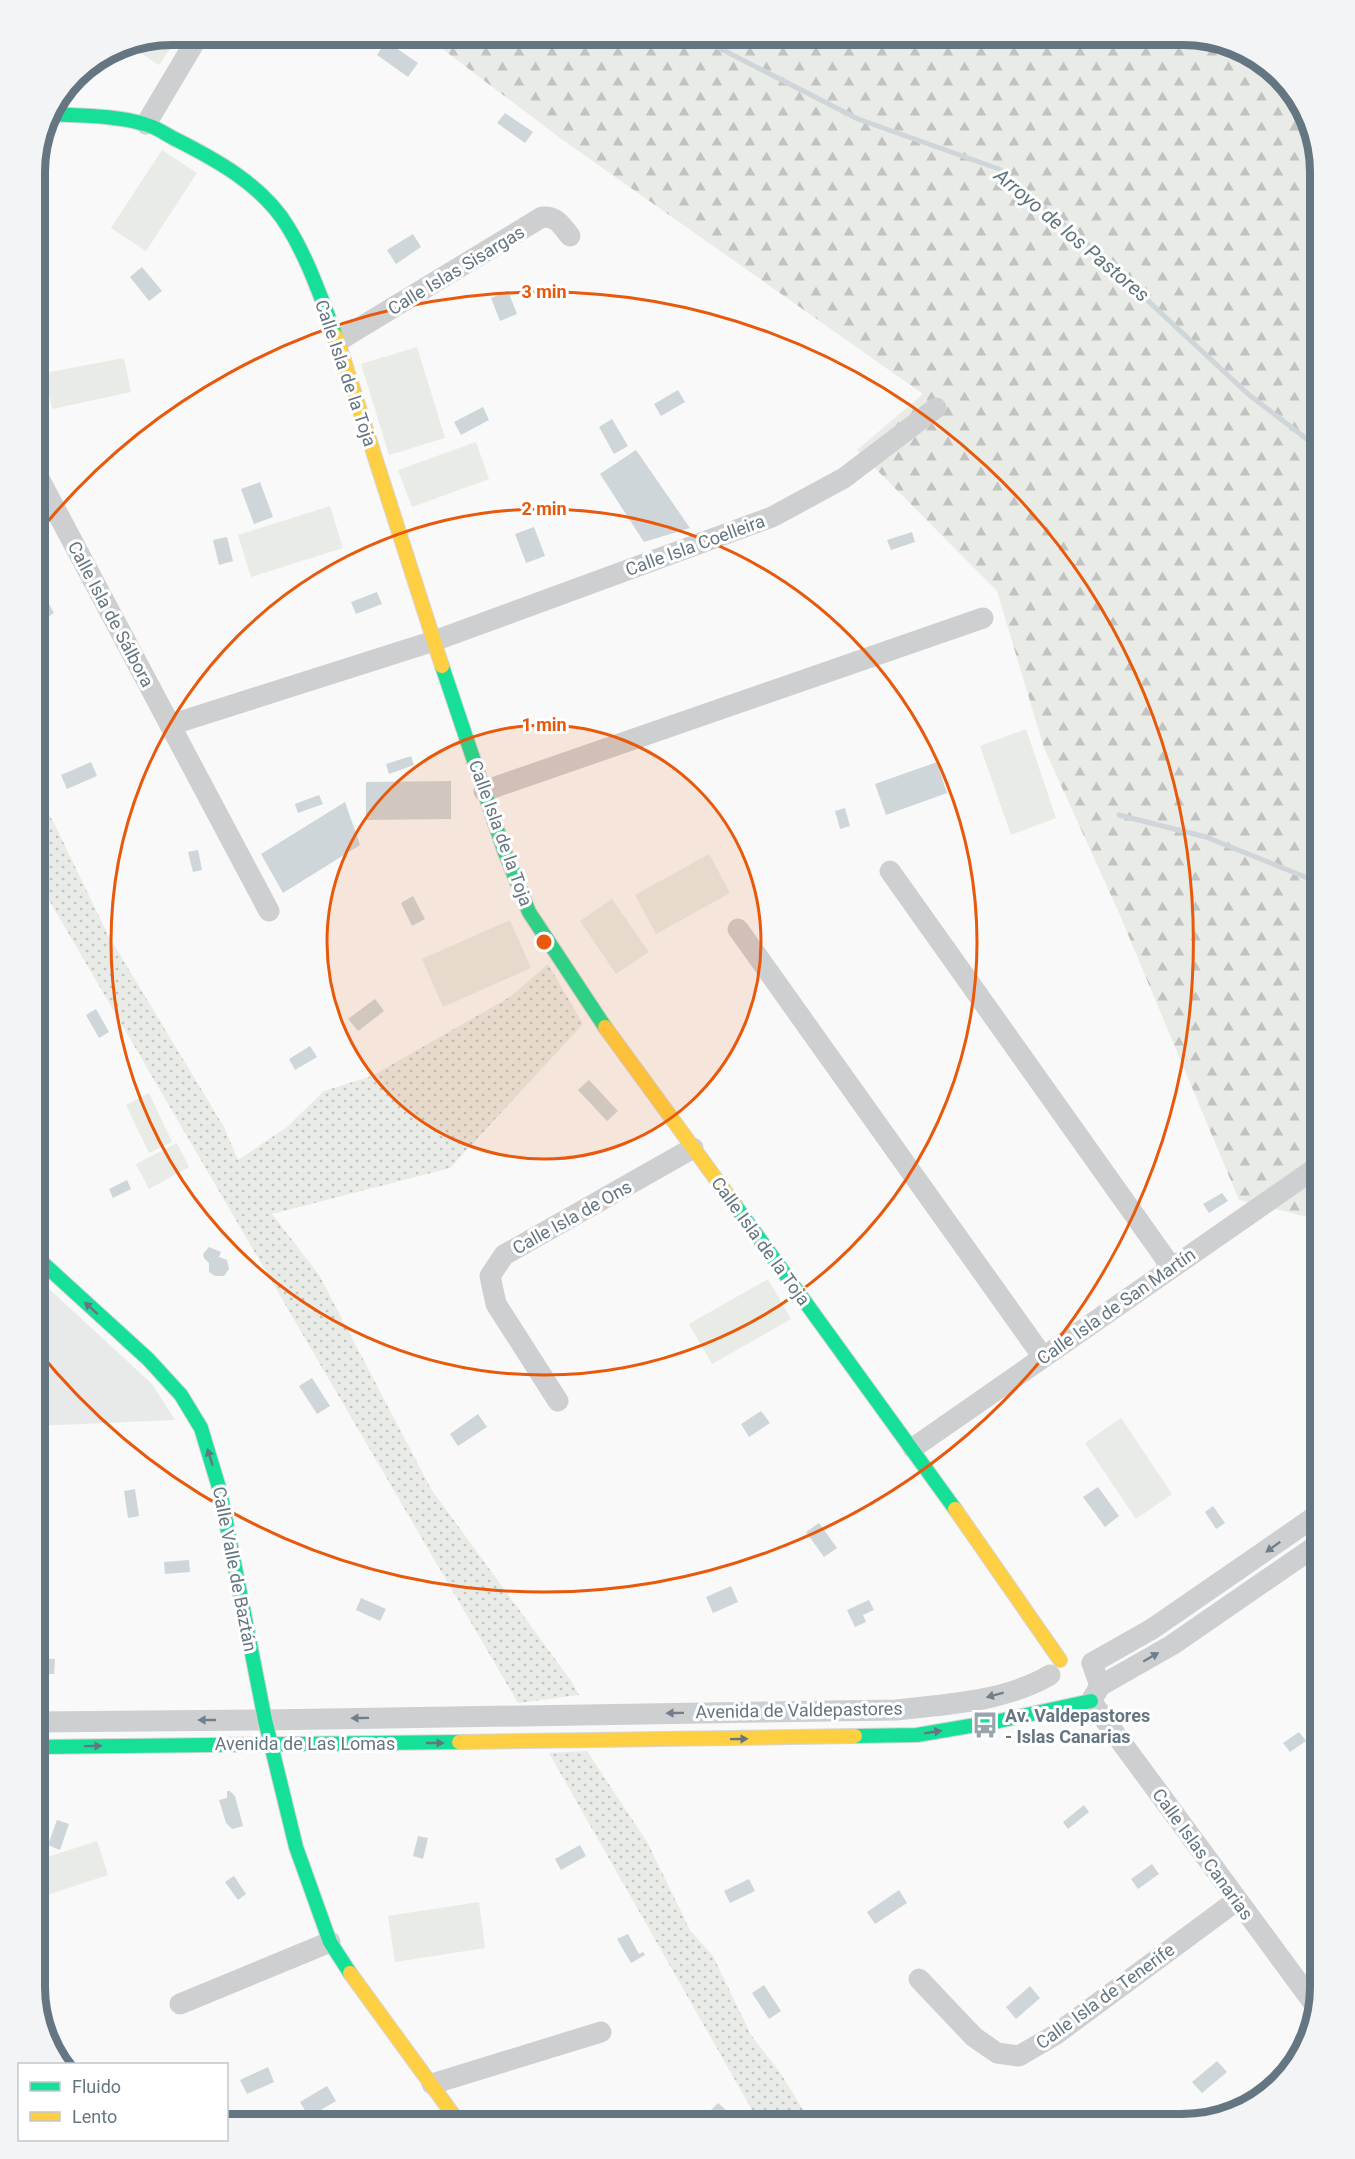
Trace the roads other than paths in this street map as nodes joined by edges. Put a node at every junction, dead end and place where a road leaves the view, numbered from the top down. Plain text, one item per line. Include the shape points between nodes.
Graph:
1 (193, 45) edge
2 (59, 115) edge
3 (146, 124) junction
4 (570, 236) dead end
5 (338, 341) junction
6 (936, 408) dead end
7 (45, 490) edge
8 (983, 618) dead end
9 (434, 641) junction
10 (170, 725) junction
11 (484, 791) junction
12 (890, 871) dead end
13 (269, 911) dead end
14 (738, 929) dead end
15 (693, 1148) junction
16 (1310, 1173) edge
17 (45, 1265) edge
18 (1169, 1268) junction
19 (1043, 1357) junction
20 (558, 1401) dead end
21 (912, 1448) junction
22 (1310, 1520) edge
23 (1310, 1550) edge
24 (1092, 1663) junction
25 (1055, 1668) junction
26 (1096, 1694) junction
27 (1065, 1706) junction
28 (544, 1715) joint
29 (265, 1720) junction
30 (45, 1722) edge
31 (575, 1742) joint
32 (272, 1743) junction
33 (45, 1747) edge
34 (1236, 1900) junction
35 (330, 1942) junction
36 (919, 1979) dead end
37 (1310, 1999) edge
38 (180, 2004) dead end
39 (601, 2032) dead end
40 (432, 2084) junction
41 (453, 2114) edge

1 - 3 street
2 - 3 street, Calle Isla de la Toja
3 - 5 street, Calle Isla de la Toja via 239,176 270,203 306,260
4 - 5 street, Calle Islas Sisargas via 556,219 542,217
5 - 9 street, Calle Isla de la Toja
6 - 9 street, Calle Isla Coelleira via 844,478 771,517
7 - 10 street, Calle Isla de Sálbora
8 - 11 street
9 - 10 street
9 - 11 street, Calle Isla de la Toja
10 - 13 street, Calle Isla de Sálbora
11 - 15 street, Calle Isla de la Toja via 529,912 601,1022
12 - 18 street via 1153,1240
14 - 19 street
15 - 20 street, Calle Isla de Ons via 504,1255 490,1276 496,1304
15 - 21 street, Calle Isla de la Toja
16 - 18 street, Calle Isla de San Martín
29 -> 17 street, Calle Valle de Baztán via 220,1491 201,1428 181,1395 148,1359
18 - 19 street, Calle Isla de San Martín
19 - 21 street, Calle Isla de San Martín
21 - 25 street, Calle Isla de la Toja
22 -> 24 street via 1152,1629
26 -> 23 street
24 - 25 street
24 - 26 street, Calle Islas Canarias
25 - 27 street via 1052,1693
25 -> 28 street, Avenida de Valdepastores via 1034,1684 974,1701 896,1710
26 - 27 street, Avenida de Valdepastores
26 - 34 street, Calle Islas Canarias
31 -> 27 street, Avenida de Valdepastores via 917,1735
28 -> 29 street, Avenida de Las Lomas
29 -> 30 street, Avenida de Las Lomas
29 - 32 street, Calle Valle de Baztán
32 -> 31 street, Avenida de Las Lomas
33 -> 32 street, Avenida de Las Lomas
32 - 35 street, Calle Valle de Baztán via 296,1847
34 - 36 street, Calle Isla de Tenerife via 1054,2036 1018,2056 997,2053 974,2037
34 - 37 street, Calle Islas Canarias
35 - 38 street
35 - 40 street, Calle Valle de Baztán via 359,1988
39 - 40 street
40 - 41 street, Calle Valle de Baztán

